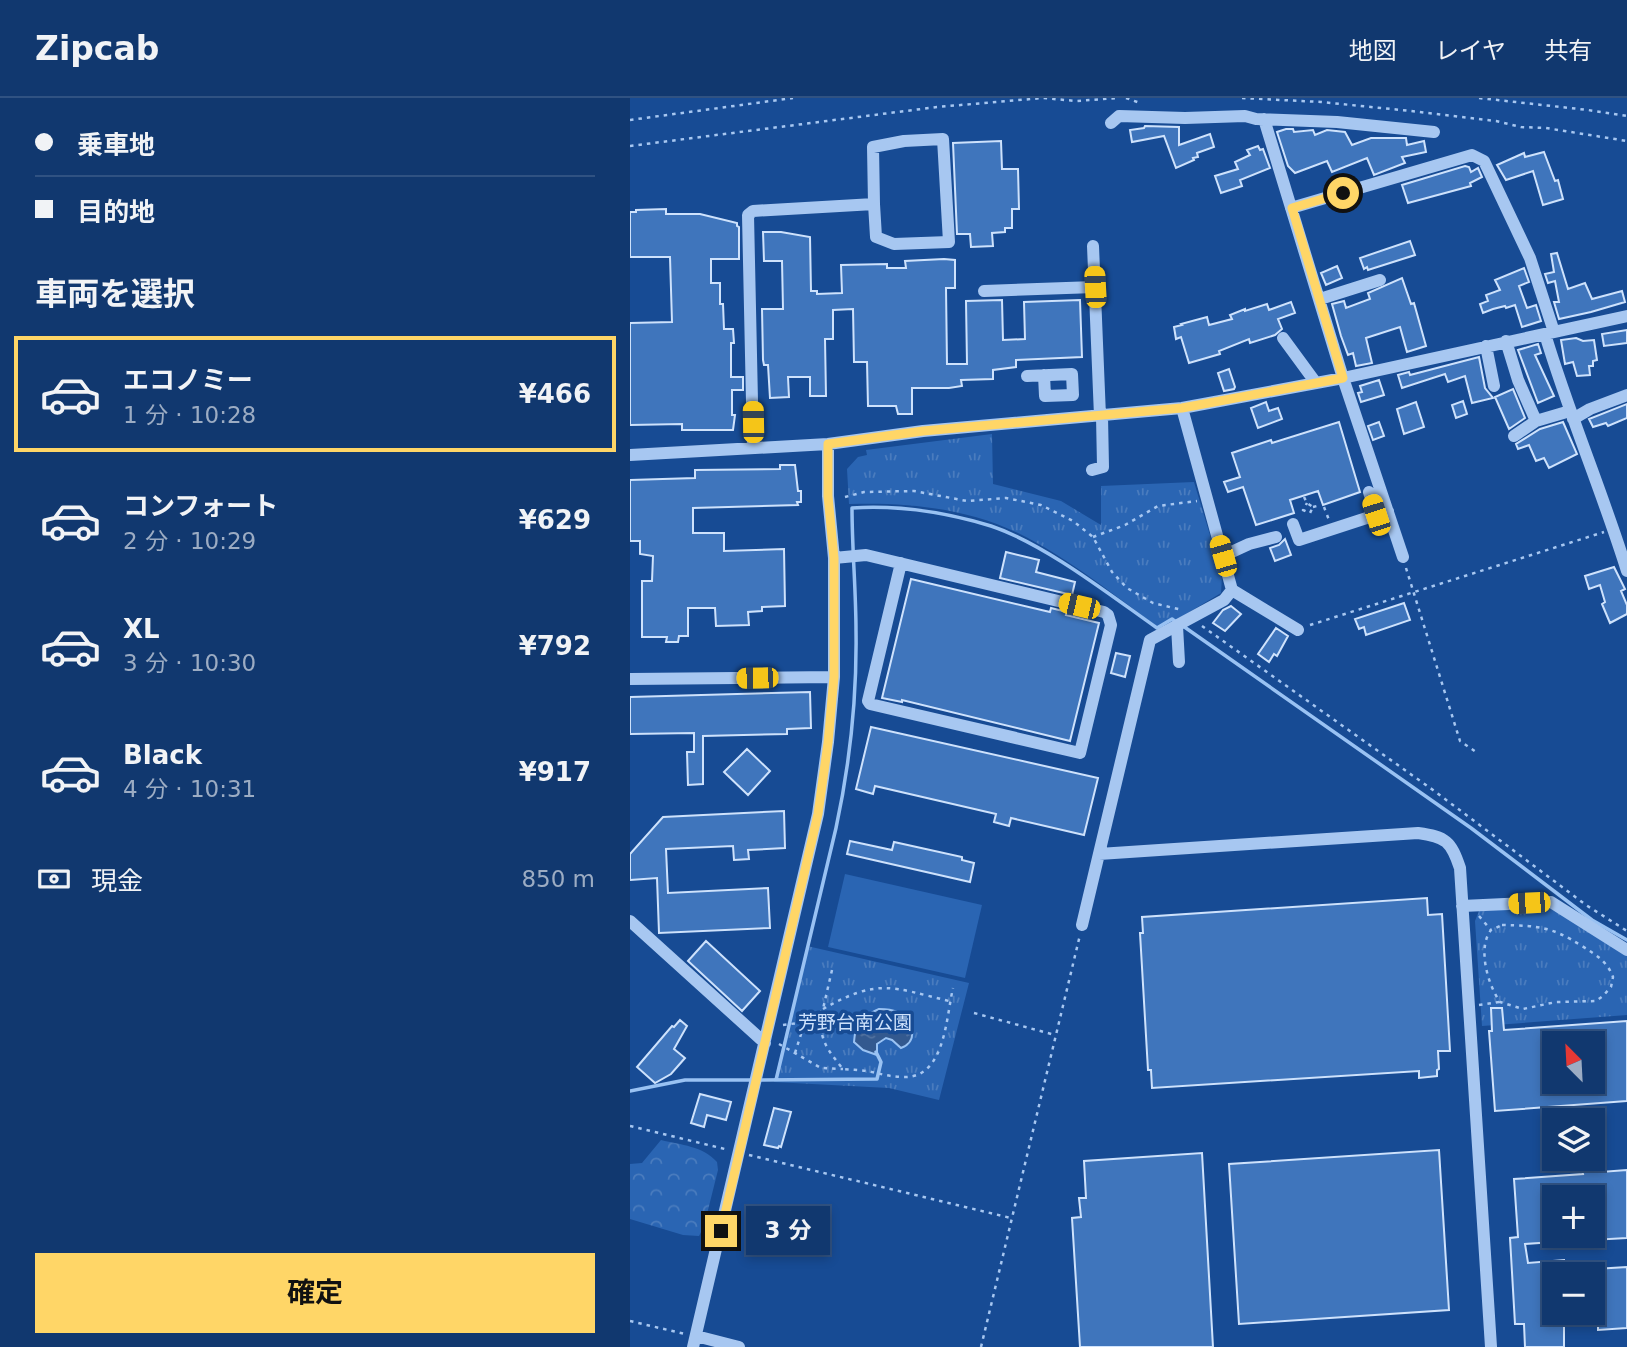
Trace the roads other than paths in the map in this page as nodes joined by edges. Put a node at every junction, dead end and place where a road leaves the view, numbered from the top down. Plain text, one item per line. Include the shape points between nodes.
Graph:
1 (1264, 119) junction
2 (1111, 123) dead end
3 (1434, 132) dead end
4 (874, 204) junction
5 (1292, 208) junction
6 (1093, 246) dead end
7 (1381, 281) dead end
8 (1095, 287) junction
9 (984, 291) dead end
10 (1321, 299) junction
11 (1627, 316) edge
12 (1550, 333) junction
13 (1283, 338) dead end
14 (1506, 341) junction
15 (1486, 346) junction
16 (1044, 375) junction
17 (1027, 376) dead end
18 (1343, 378) junction
19 (1316, 383) junction
20 (1494, 386) dead end
21 (1060, 395) junction
22 (1627, 395) edge
23 (1182, 408) junction
24 (1571, 415) junction
25 (1101, 416) junction
26 (1060, 420) junction
27 (1536, 421) junction
28 (1514, 436) dead end
29 (828, 444) junction
30 (753, 448) junction
31 (630, 455) edge
32 (1092, 470) dead end
33 (1369, 492) dead end
34 (1382, 513) junction
35 (1294, 518) road end
36 (1276, 537) dead end
37 (1223, 556) junction
38 (1403, 557) road end
39 (834, 558) junction
40 (901, 563) junction
41 (1627, 571) edge
42 (1232, 590) junction
43 (1177, 626) junction
44 (1298, 630) road end
45 (1179, 662) dead end
46 (834, 677) junction
47 (630, 679) edge
48 (1099, 854) junction
49 (1468, 908) junction
50 (630, 922) edge
51 (1082, 925) road end
52 (1627, 950) edge
53 (765, 1043) junction
54 (694, 1342) edge
55 (738, 1347) edge
56 (1491, 1347) edge

1 - 2 street via 1119,116
1 - 3 street
1 - 5 street
4 - 4 street via 873,147 943,139 949,242 894,244 876,237
4 - 30 street via 753,211 748,215
5 - 10 street
5 - 12 street via 1472,155 1484,161 1530,258
6 - 8 street
7 - 10 street
8 - 9 street
8 - 25 street
10 - 18 street
11 - 12 street
12 - 14 street
12 - 24 street
13 - 19 street
14 - 15 street
14 - 27 street
15 - 18 street
15 - 20 street
16 - 17 street
16 - 21 street via 1045,396
16 - 21 street via 1072,374 1073,395
18 - 19 street
18 - 34 street
19 - 23 street
21 - 26 street
22 - 24 street
23 - 25 street
23 - 37 street
24 - 27 street
24 - 41 street
25 - 26 street
25 - 32 street via 1103,467
26 - 29 street
27 - 28 street
29 - 30 street
29 - 39 street
30 - 31 street
33 - 34 street
34 - 35 street via 1299,540
34 - 38 street
36 - 37 street via 1264,547
37 - 42 street
39 - 40 street via 866,555
39 - 46 street
40 - 40 street via 1108,615 1111,625 1080,753 870,704
42 - 43 street via 1224,600
42 - 44 street
43 - 45 street
43 - 48 street via 1150,640
46 - 47 street
46 - 53 street via 818,814
48 - 49 street via 1427,835 1445,840 1453,848
48 - 51 street
49 - 52 street via 1551,902
49 - 56 street
50 - 53 street
53 - 54 street
54 - 55 street

